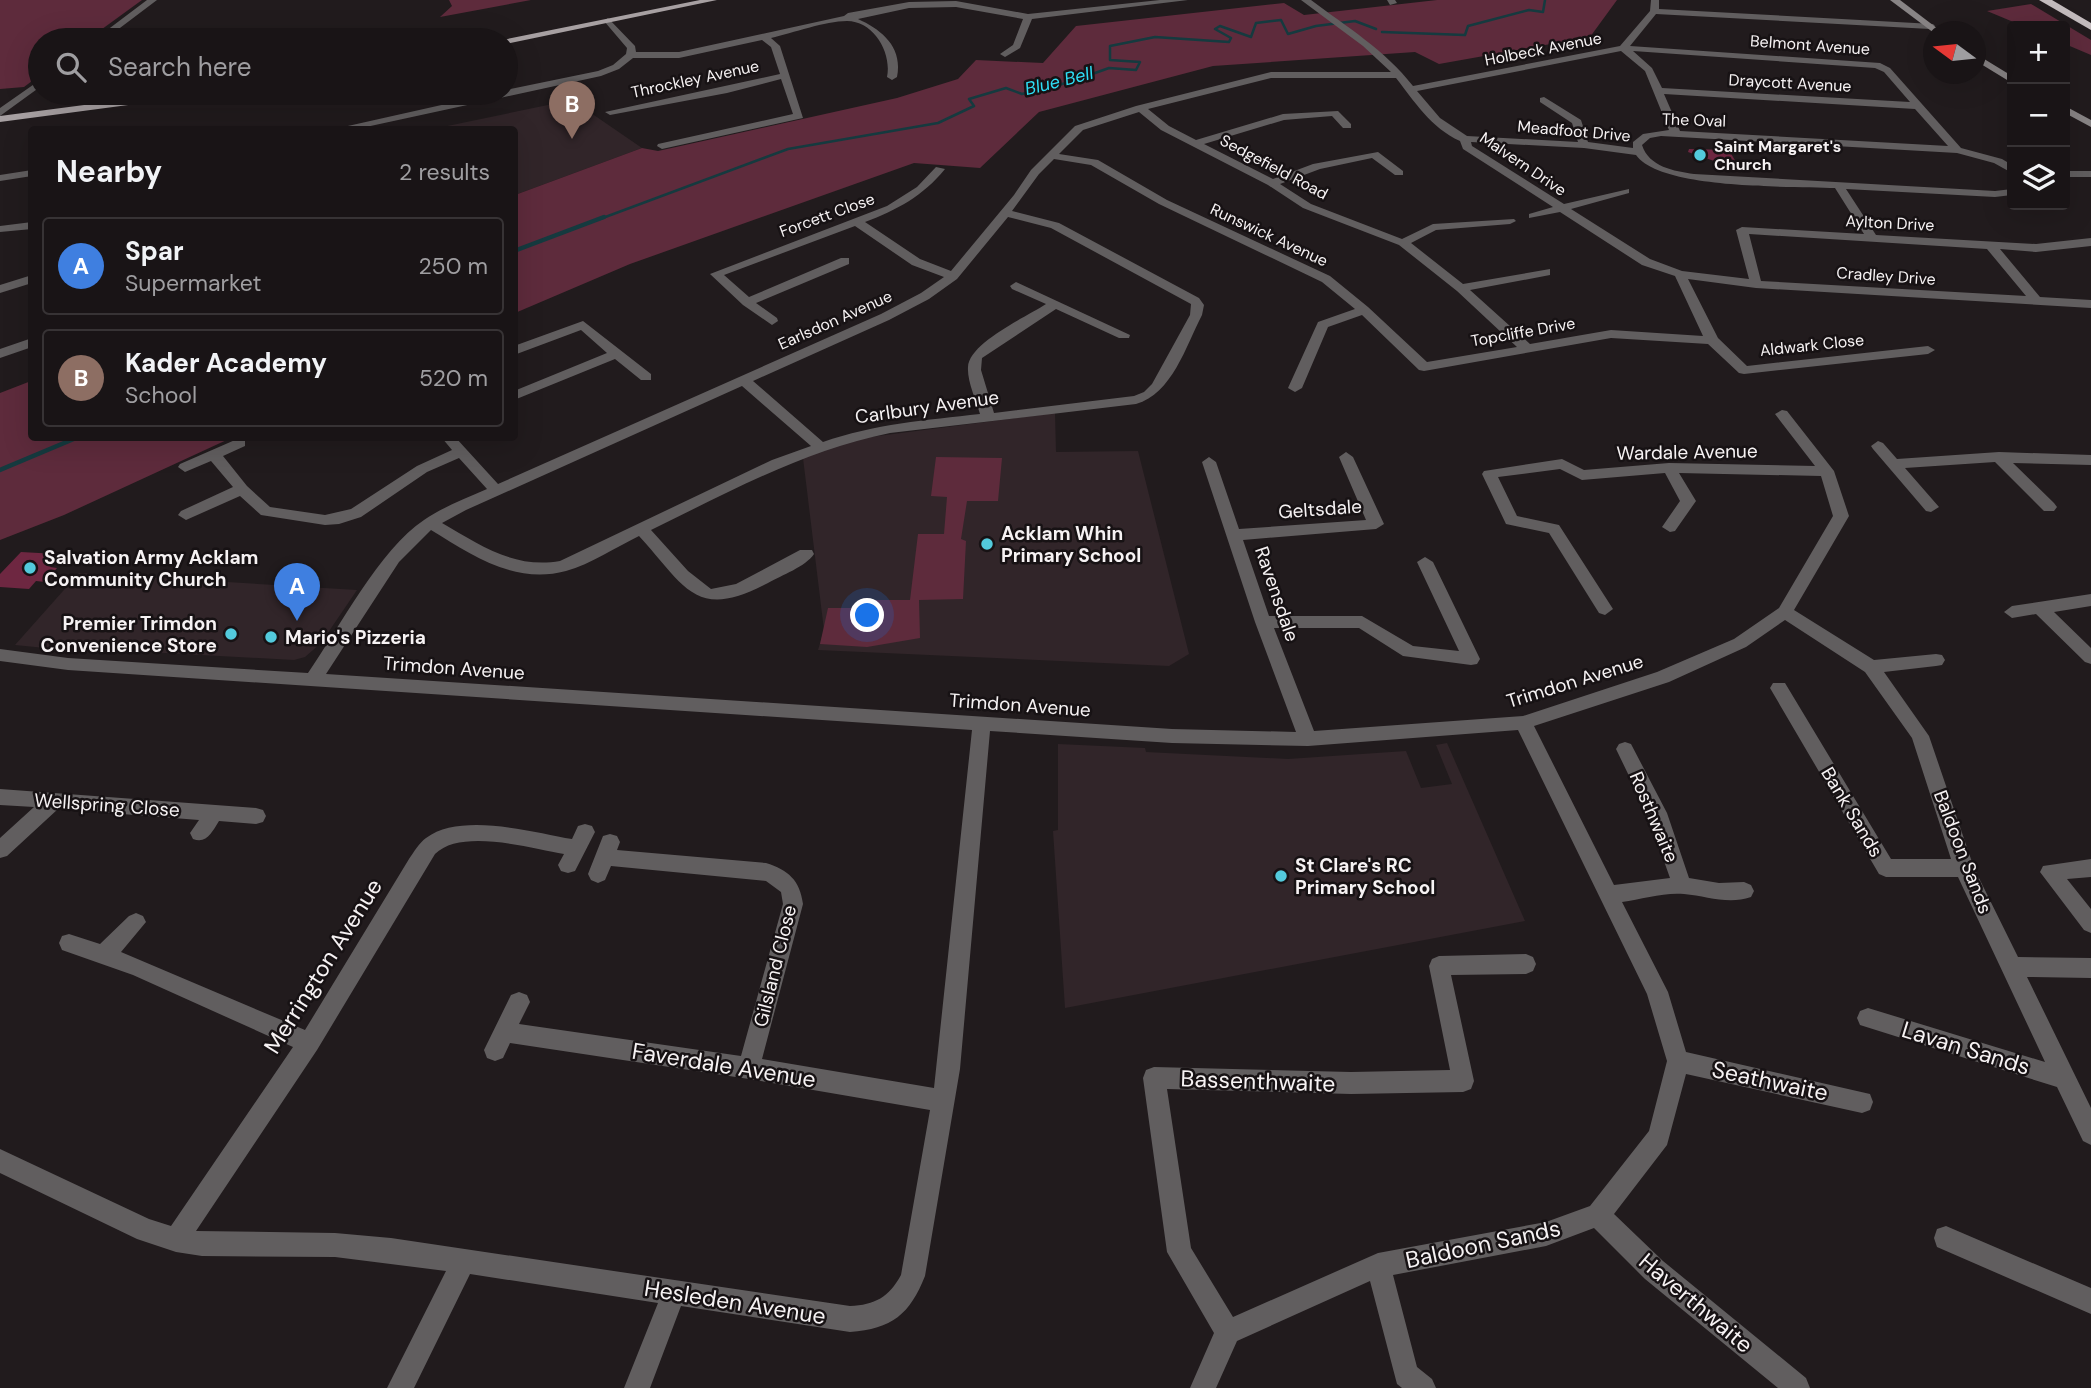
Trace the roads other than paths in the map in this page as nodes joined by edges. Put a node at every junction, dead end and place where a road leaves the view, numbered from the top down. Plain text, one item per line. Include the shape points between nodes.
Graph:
1 (153, 0) edge
2 (713, 0) edge
3 (1184, 0) edge
4 (1305, 0) edge
5 (1894, 0) edge
6 (2044, 0) edge
7 (2068, 0) edge
8 (959, 2) edge
9 (888, 4) edge
10 (1654, 6) edge
11 (2091, 13) edge
12 (848, 16) junction
13 (1028, 17) junction
14 (608, 21) junction
15 (1923, 21) edge
16 (2091, 27) edge
17 (114, 28) edge
18 (1923, 28) edge
19 (763, 36) junction
20 (518, 39) edge
21 (1623, 48) junction
22 (1005, 54) dead end
23 (631, 55) junction
24 (1986, 63) edge
25 (786, 75) junction
26 (1399, 75) junction
27 (2007, 75) edge
28 (892, 77) dead end
29 (1409, 90) junction
30 (518, 91) edge
31 (1659, 91) junction
32 (28, 92) edge
33 (1544, 100) dead end
34 (106, 105) edge
35 (452, 105) edge
36 (1920, 106) junction
37 (1140, 108) junction
38 (610, 112) dead end
39 (2070, 112) edge
40 (0, 113) edge
41 (0, 119) edge
42 (2091, 124) edge
43 (354, 126) edge
44 (1347, 126) dead end
45 (1675, 134) junction
46 (1465, 139) junction
47 (1196, 143) junction
48 (1584, 145) junction
49 (662, 146) dead end
50 (1957, 150) junction
51 (1638, 152) junction
52 (1053, 156) junction
53 (2007, 167) edge
54 (940, 169) dead end
55 (1399, 173) dead end
56 (28, 174) edge
57 (2070, 174) edge
58 (2091, 174) edge
59 (0, 178) edge
60 (1272, 183) junction
61 (1838, 185) junction
62 (1625, 191) dead end
63 (2007, 193) edge
64 (1561, 208) junction
65 (1005, 213) junction
66 (1533, 216) dead end
67 (1510, 221) dead end
68 (857, 222) junction
69 (28, 226) edge
70 (0, 229) edge
71 (1872, 237) junction
72 (2091, 242) edge
73 (1403, 243) junction
74 (1990, 245) junction
75 (845, 261) dead end
76 (1546, 272) dead end
77 (1680, 274) junction
78 (953, 276) junction
79 (28, 279) edge
80 (1756, 284) junction
81 (1016, 286) dead end
82 (1461, 288) junction
83 (0, 289) edge
84 (747, 302) junction
85 (2037, 302) junction
86 (1055, 304) junction
87 (2091, 304) edge
88 (1364, 310) junction
89 (772, 321) dead end
90 (1113, 333) dead end
91 (1712, 340) junction
92 (28, 344) edge
93 (518, 349) edge
94 (1527, 349) junction
95 (1928, 351) dead end
96 (0, 354) edge
97 (616, 354) junction
98 (646, 377) dead end
99 (744, 380) junction
100 (1295, 388) dead end
101 (518, 394) edge
102 (1782, 414) dead end
103 (988, 417) junction
104 (452, 441) edge
105 (240, 443) dead end
106 (820, 446) junction
107 (1878, 446) dead end
108 (461, 452) junction
109 (214, 455) junction
110 (1346, 457) dead end
111 (1999, 457) junction
112 (2091, 460) edge
113 (1209, 462) dead end
114 (1893, 464) junction
115 (185, 467) dead end
116 (1669, 468) junction
117 (1826, 471) junction
118 (242, 489) junction
119 (496, 491) junction
120 (1931, 507) dead end
121 (2049, 507) dead end
122 (186, 515) dead end
123 (430, 523) junction
124 (1670, 527) dead end
125 (641, 529) junction
126 (1235, 535) junction
127 (806, 556) dead end
128 (1425, 562) dead end
129 (2091, 600) edge
130 (1605, 609) dead end
131 (2041, 609) junction
132 (1785, 612) junction
133 (2012, 612) dead end
134 (1263, 622) junction
135 (0, 655) edge
136 (2091, 658) edge
137 (1936, 660) dead end
138 (1871, 667) junction
139 (313, 680) junction
140 (1779, 688) dead end
141 (982, 723) junction
142 (1523, 723) junction
143 (1308, 739) junction
144 (1625, 749) dead end
145 (0, 797) edge
146 (54, 801) junction
147 (214, 813) junction
148 (256, 816) dead end
149 (200, 833) dead end
150 (577, 848) dead end
151 (0, 850) edge
152 (604, 857) dead end
153 (1964, 867) junction
154 (2091, 868) edge
155 (1682, 885) junction
156 (1744, 891) dead end
157 (1607, 895) junction
158 (136, 922) dead end
159 (2091, 924) edge
160 (69, 943) dead end
161 (104, 955) junction
162 (1526, 964) dead end
163 (2011, 967) junction
164 (2091, 968) edge
165 (519, 1002) dead end
166 (1868, 1018) dead end
167 (309, 1042) junction
168 (1678, 1061) junction
169 (749, 1068) junction
170 (2063, 1078) junction
171 (944, 1101) junction
172 (1862, 1102) dead end
173 (2091, 1133) edge
174 (0, 1161) edge
175 (1598, 1215) junction
176 (1946, 1238) dead end
177 (176, 1240) junction
178 (464, 1260) junction
179 (1378, 1265) junction
180 (674, 1293) junction
181 (2091, 1301) edge
182 (1228, 1332) junction
183 (1797, 1387) edge
184 (400, 1388) edge
185 (637, 1388) edge
186 (1203, 1388) edge
187 (1423, 1388) edge

1 - 17 street
2 - 14 main road
3 - 13 street
4 - 26 street, Malvern Drive
5 - 15 main road
6 - 16 highway
7 - 11 highway
8 - 9 street
8 - 13 street
9 - 12 street
10 - 18 street
10 - 21 street, Holbeck Avenue
12 - 19 street
12 - 28 street via 876,30 892,56
13 - 22 street via 1017,46
14 - 20 main road
14 - 23 street via 632,48
19 - 23 street via 679,55
19 - 25 street via 775,46
21 - 29 street, Holbeck Avenue
21 - 31 street via 1649,69
21 - 36 street, Belmont Avenue via 1877,65
23 - 30 street via 601,73
24 - 27 main road
25 - 38 street, Throckley Avenue
25 - 49 street via 799,116
26 - 29 street, Malvern Drive
26 - 37 street, Earlsdon Avenue via 1271,75
29 - 46 street, Malvern Drive via 1451,134
31 - 36 street, Draycott Avenue
31 - 45 street
32 - 40 street
33 - 48 street via 1577,122
34 - 41 main road
35 - 43 street
36 - 50 street, Belmont Avenue
37 - 47 street, Sedgefield Road via 1165,128
37 - 52 street, Earlsdon Avenue via 1079,128
39 - 42 main road
44 - 47 street via 1334,113 1283,117
45 - 50 street, The Oval
45 - 51 street, The Oval via 1647,136 1637,144
46 - 48 street, Meadfoot Drive
46 - 64 street, Malvern Drive via 1467,147
47 - 60 street, Sedgefield Road
48 - 51 street, Meadfoot Drive
50 - 53 street, The Oval
51 - 61 street via 1654,166 1684,175
52 - 65 street, Earlsdon Avenue
52 - 88 street, Runswick Avenue via 1094,162 1163,202 1326,279
54 - 68 street, Forcett Close via 914,195
55 - 60 street via 1374,154 1317,166
56 - 59 street
57 - 58 street
60 - 73 street, Sedgefield Road via 1307,206
61 - 63 street
61 - 71 street
62 - 64 street
64 - 66 street
64 - 77 street, Malvern Drive via 1646,262
65 - 78 street, Earlsdon Avenue
65 - 103 street, Carlbury Avenue via 1055,225 1190,298 1198,310 1158,386 1144,398
67 - 73 street via 1433,227
68 - 78 street via 916,262
68 - 84 street, Forcett Close via 716,274
69 - 70 street
71 - 74 street, Aylton Drive
71 - 80 street, Aylton Drive via 1742,230
72 - 74 street, Aylton Drive via 2036,248
73 - 82 street, Sedgefield Road
74 - 85 street
75 - 84 street
76 - 82 street
77 - 80 street, Cradley Drive
77 - 91 street
78 - 99 street, Earlsdon Avenue via 908,306
79 - 83 street
80 - 85 street, Cradley Drive
81 - 86 street
82 - 94 street, Sedgefield Road
84 - 89 street
85 - 87 street, Cradley Drive
86 - 90 street
86 - 103 street via 976,357 974,370
88 - 94 street, Topcliffe Drive via 1424,367
88 - 100 street via 1323,326
91 - 94 street, Topcliffe Drive via 1611,334
91 - 95 street, Aldwark Close via 1744,370
92 - 96 street
93 - 97 street via 583,325
97 - 98 street
97 - 101 street
99 - 106 street
99 - 119 street, Earlsdon Avenue
102 - 117 street, Trimdon Avenue
103 - 106 street, Carlbury Avenue via 890,429
104 - 108 street
105 - 109 street
106 - 125 street, Carlbury Avenue
107 - 114 street
108 - 118 street via 431,464 356,513 339,519 276,514
108 - 119 street
109 - 115 street
109 - 118 street
110 - 126 street, Geltsdale via 1376,524
111 - 112 street
111 - 114 street
111 - 121 street
113 - 126 street, Ravensdale
114 - 120 street
116 - 117 street, Wardale Avenue
116 - 124 street via 1688,500
116 - 130 street, Wardale Avenue via 1582,475 1562,464 1489,474 1511,520 1554,528
117 - 132 street, Trimdon Avenue via 1841,516
118 - 122 street
119 - 123 street, Earlsdon Avenue
123 - 125 street, Carlbury Avenue via 503,564 525,571 564,566
123 - 139 street, Earlsdon Avenue via 393,558
125 - 127 street via 698,589 711,596 727,595
126 - 134 street, Ravensdale
128 - 134 street via 1471,659 1409,652 1362,622
129 - 131 street
131 - 133 street
131 - 136 street
132 - 138 street, Baldoon Sands
132 - 142 street, Trimdon Avenue via 1740,643 1663,677
134 - 143 street, Ravensdale
135 - 139 street, Trimdon Avenue via 68,664
137 - 138 street
138 - 153 street, Baldoon Sands via 1920,736
139 - 141 street, Trimdon Avenue
140 - 153 street, Bank Sands via 1886,868
141 - 143 street, Trimdon Avenue via 1172,736
141 - 171 street, Hesleden Avenue
142 - 143 street, Trimdon Avenue
142 - 157 street
144 - 155 street, Rosthwaite via 1657,813
145 - 146 street, Wellspring Close
146 - 147 street, Wellspring Close
146 - 151 street
147 - 148 street, Wellspring Close
147 - 149 street, Wellspring Close
150 - 167 street, Merrington Avenue via 472,832 431,845
152 - 169 street, Gilsland Close via 766,872 789,887 793,904
153 - 163 street, Baldoon Sands
154 - 159 street via 2050,872
155 - 156 street, Rosthwaite
155 - 157 street, Rosthwaite
157 - 168 street via 1657,992
158 - 161 street
160 - 161 street
161 - 167 street
162 - 182 street, Bassenthwaite via 1439,966 1463,1081 1154,1078 1179,1252
163 - 164 street
163 - 170 street, Baldoon Sands
165 - 169 street, Faverdale Avenue via 500,1041
166 - 170 street, Lavan Sands
167 - 177 street, Merrington Avenue
168 - 172 street, Seathwaite
168 - 175 street via 1659,1137
169 - 171 street, Faverdale Avenue
170 - 173 street, Baldoon Sands
171 - 180 street, Hesleden Avenue via 913,1276 908,1290 889,1311 850,1319
174 - 177 street, Hesleden Avenue
175 - 179 street, Baldoon Sands via 1546,1234
175 - 183 street, Haverthwaite via 1654,1270
176 - 181 street
177 - 178 street, Hesleden Avenue via 335,1245
178 - 180 street, Hesleden Avenue
178 - 184 street
179 - 182 street, Baldoon Sands
179 - 187 street via 1406,1375
180 - 185 street
182 - 186 street

